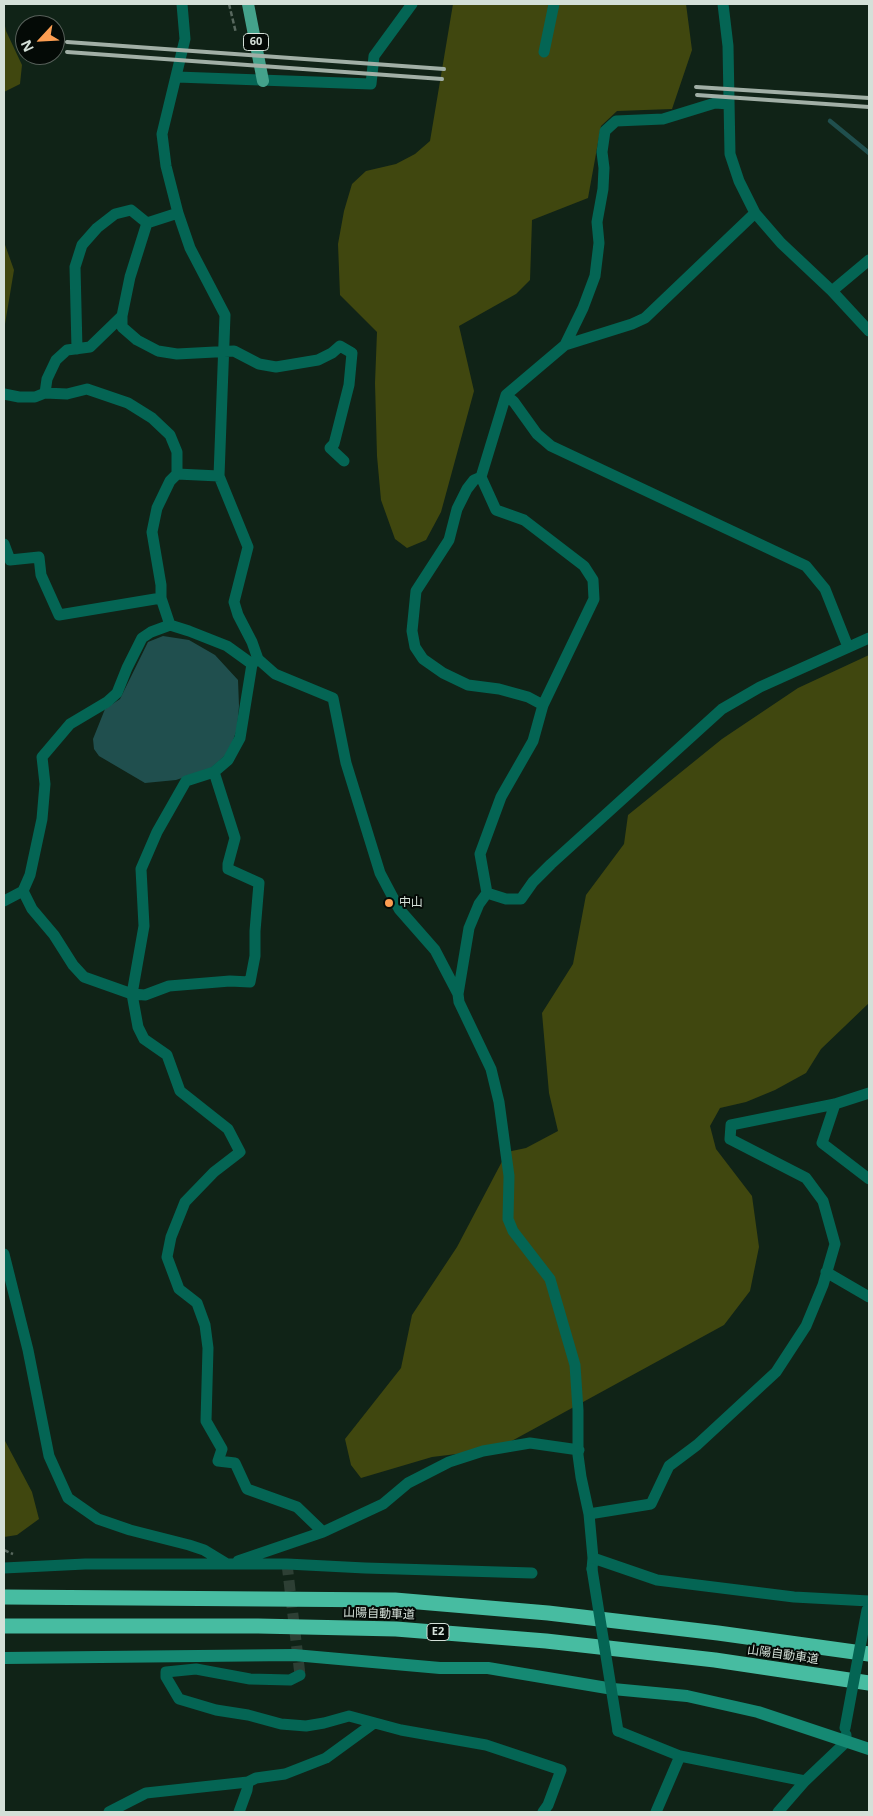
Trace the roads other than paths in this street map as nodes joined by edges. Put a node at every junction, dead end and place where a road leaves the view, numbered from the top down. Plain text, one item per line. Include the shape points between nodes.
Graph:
1 (182, 4) edge
2 (248, 4) edge
3 (412, 4) edge
4 (554, 4) edge
5 (722, 4) edge
6 (544, 52) dead end
7 (177, 77) junction
8 (263, 81) junction
9 (729, 104) junction
10 (178, 213) junction
11 (755, 213) junction
12 (147, 223) junction
13 (869, 260) edge
14 (832, 291) junction
15 (122, 316) junction
16 (869, 331) edge
17 (565, 345) junction
18 (77, 349) junction
19 (225, 352) junction
20 (45, 393) junction
21 (4, 394) edge
22 (506, 395) junction
23 (344, 461) dead end
24 (177, 474) junction
25 (219, 476) junction
26 (481, 477) junction
27 (4, 544) edge
28 (161, 598) junction
29 (170, 625) junction
30 (869, 638) edge
31 (848, 647) junction
32 (255, 662) junction
33 (543, 705) junction
34 (214, 772) junction
35 (23, 891) junction
36 (487, 892) junction
37 (4, 901) edge
38 (132, 994) junction
39 (458, 994) junction
40 (869, 1093) edge
41 (835, 1104) junction
42 (869, 1180) edge
43 (4, 1254) edge
44 (826, 1272) junction
45 (869, 1297) edge
46 (579, 1450) junction
47 (589, 1514) junction
48 (323, 1532) junction
49 (592, 1564) junction
50 (228, 1565) junction
51 (4, 1568) edge
52 (532, 1573) dead end
53 (4, 1598) edge
54 (869, 1604) edge
55 (4, 1626) edge
56 (869, 1654) edge
57 (4, 1658) edge
58 (300, 1675) dead end
59 (869, 1683) edge
60 (374, 1723) junction
61 (846, 1742) junction
62 (869, 1749) edge
63 (680, 1756) junction
64 (805, 1781) junction
65 (248, 1782) junction
66 (109, 1812) edge
67 (239, 1812) edge
68 (543, 1812) edge
69 (656, 1812) edge
70 (778, 1812) edge

1 - 7 street via 185,39
2 - 8 main road, 60
3 - 8 street via 374,56 371,84
4 - 6 street
5 - 9 street via 728,46
7 - 8 street
7 - 10 street via 162,134
9 - 11 street via 730,154
9 - 17 street via 715,103 663,119 616,120 605,131 602,152 604,182 597,222 599,243 594,276
10 - 12 street
10 - 19 street via 190,248 225,315
11 - 14 street via 781,243
11 - 17 street via 645,318
12 - 15 street
12 - 18 street via 131,210 115,214 82,245 75,267
13 - 14 street
14 - 16 street
15 - 18 street via 90,347
15 - 19 street via 122,327 158,351 177,354
17 - 22 street
18 - 20 street via 67,350 56,360 47,378
19 - 23 street via 234,351 259,364 276,367 318,360 340,346 352,353 349,385 334,444 330,448
19 - 25 street
20 - 21 street via 34,397
20 - 24 street via 67,394 87,389 128,403 152,418 170,435 177,452
22 - 26 street
22 - 31 street via 537,434 551,446 806,566 825,588
24 - 25 street
24 - 28 street via 157,508 152,532
25 - 32 street via 248,547 234,602
26 - 33 street via 496,510 524,520 584,566 593,580 594,598
26 - 33 street via 467,489 457,509 449,540 416,591 412,631 415,647 423,659 468,685 518,694
27 - 28 street via 10,560 39,558 41,575 59,615
28 - 29 street
29 - 32 street via 227,646
29 - 35 street via 142,638 117,693 70,724 42,757 45,784 42,819 30,875
30 - 31 street
31 - 36 street via 760,687 722,709 551,864 521,899 506,899
32 - 34 street via 240,738 228,760
32 - 39 street via 275,674 333,698 346,763 380,873 399,909 436,950
33 - 36 street via 533,741 501,797 480,854
34 - 38 street via 186,781 157,832 141,869 144,926
34 - 38 street via 235,838 228,869 259,883 255,956 250,982 230,980 169,986 145,995
35 - 37 street
35 - 38 street via 32,909 84,977
36 - 39 street via 469,928
38 - 48 street via 138,1027 144,1039 167,1055 180,1091 228,1129 240,1152 214,1172 185,1202 167,1257 179,1289 197,1303 205,1325 208,1348 206,1421 222,1449 218,1461 235,1463 247,1489 297,1507
39 - 46 street via 491,1069 499,1102 509,1176 508,1219 513,1231 550,1279 568,1337 575,1365
40 - 41 street
41 - 42 street via 822,1143
41 - 44 street via 731,1125 730,1139 806,1178 823,1201 834,1244
43 - 50 street via 28,1350 49,1456 68,1498 98,1520 189,1544
44 - 45 street
44 - 47 street via 806,1326 776,1372 697,1445 669,1466 651,1504
46 - 47 street
46 - 48 street via 530,1443 450,1462 408,1483 383,1504
47 - 49 street
48 - 50 street
49 - 54 street via 657,1580
49 - 63 street, bridge via 618,1732
50 - 51 street via 85,1564
50 - 52 street via 287,1564
53 - 56 highway, 山陽自動車道 / E2 via 395,1600 548,1613
54 - 61 street, bridge via 845,1728
55 - 59 highway, 山陽自動車道 / E2 via 396,1629 546,1641 715,1660
57 - 61 street via 294,1655 440,1668 488,1668 687,1696 758,1712
58 - 60 street via 290,1680 250,1679 196,1669 166,1672 179,1700 216,1710 281,1724 306,1726 349,1716
60 - 65 street via 326,1758 285,1774
60 - 68 street via 486,1745 561,1770
61 - 62 street
61 - 64 street
63 - 64 street
63 - 69 street
64 - 70 street
65 - 66 street via 146,1793
65 - 67 street

